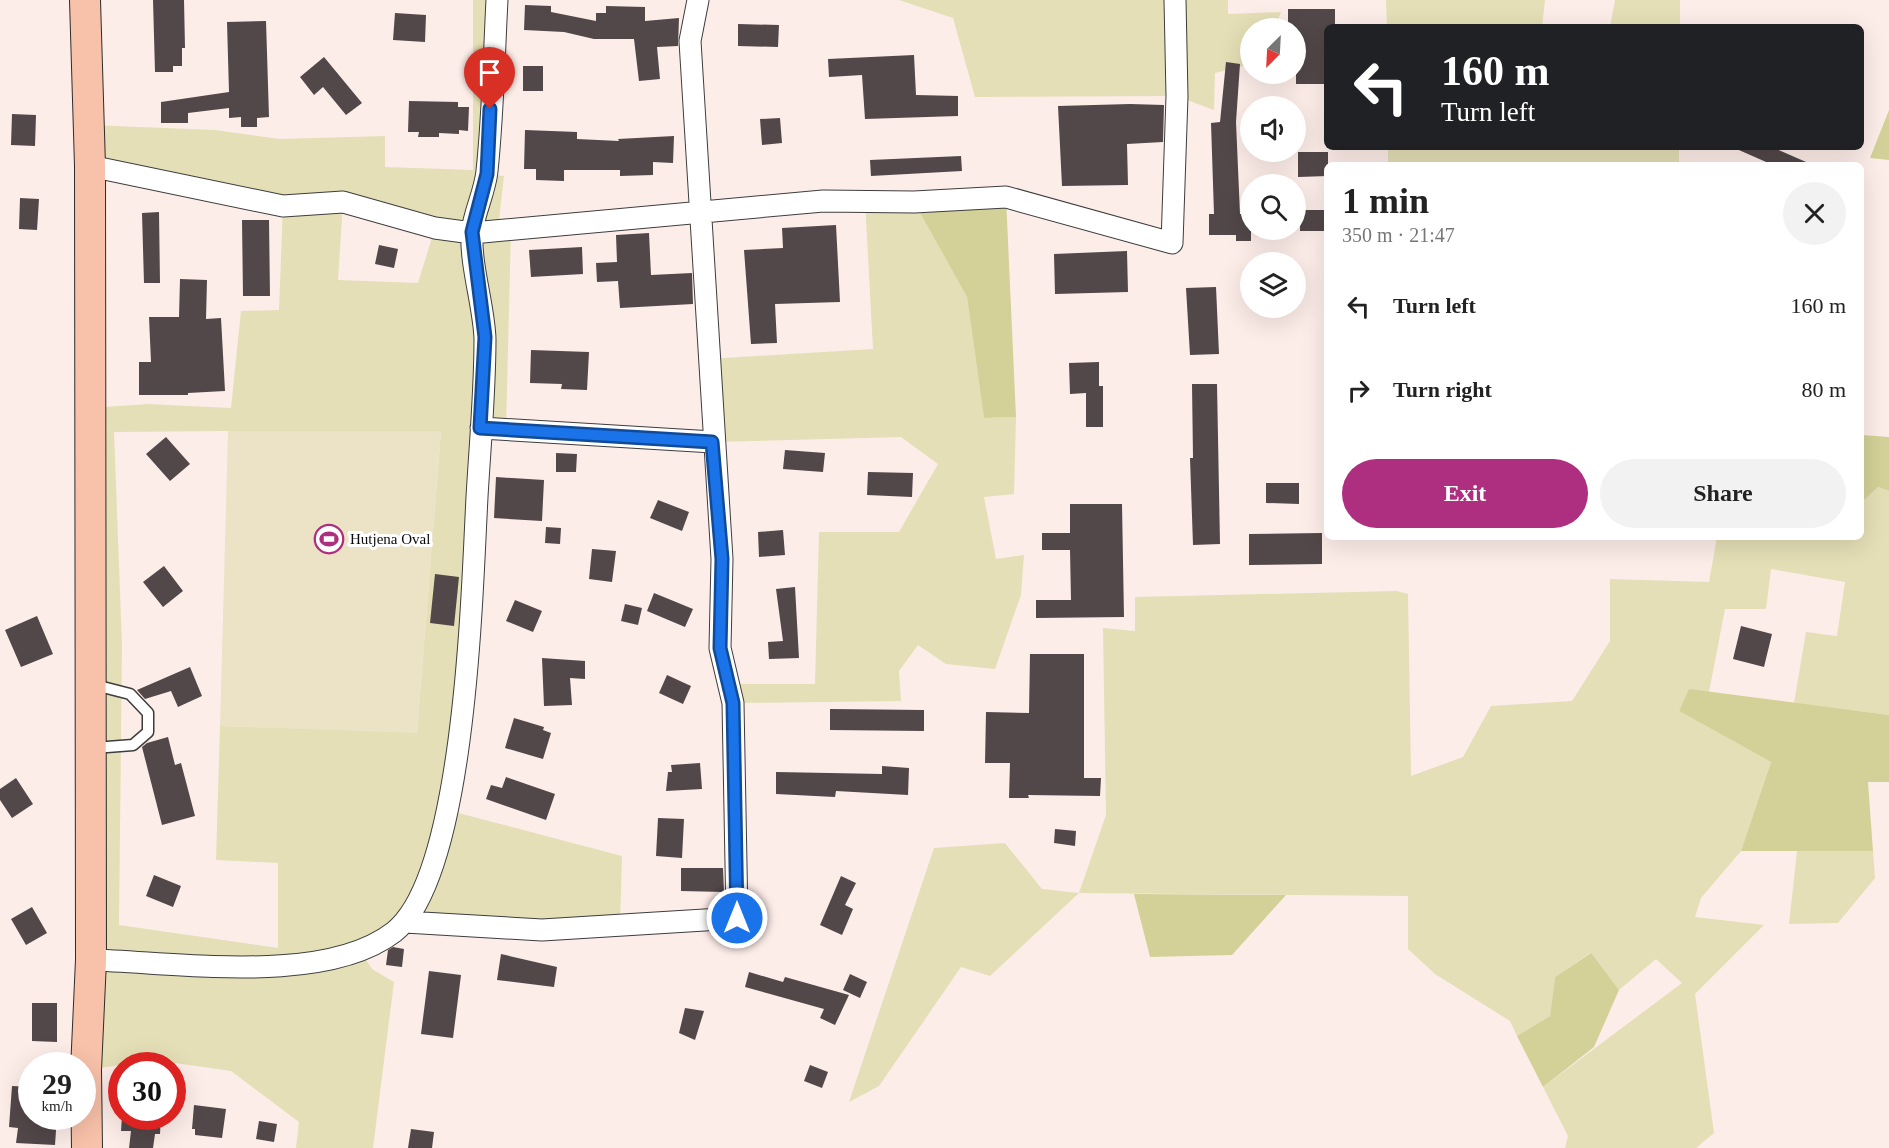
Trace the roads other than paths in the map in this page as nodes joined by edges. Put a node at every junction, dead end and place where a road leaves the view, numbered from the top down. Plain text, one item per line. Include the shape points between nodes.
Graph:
1 (85, 0) edge
2 (497, 0) edge
3 (698, 0) edge
4 (1174, 0) edge
5 (90, 166) junction
6 (701, 214) junction
7 (472, 232) junction
8 (480, 428) junction
9 (712, 442) junction
10 (91, 684) junction
11 (91, 749) junction
12 (405, 922) junction
13 (91, 960) junction
14 (87, 1148) edge

1 - 5 main road
2 - 7 street via 487,174
3 - 6 street via 690,41
4 - 6 street via 1177,96 1172,243 1006,197 823,201
5 - 7 street via 283,206 343,202 435,228
5 - 10 main road
6 - 7 street
6 - 9 street
7 - 8 street via 485,337
8 - 9 street
8 - 12 street via 467,686 447,810 429,880
9 - 12 street via 722,559 720,648 733,703 737,918 542,930
10 - 11 main road
10 - 11 lane via 130,694 148,713 148,732 133,745
11 - 13 main road
12 - 13 street via 361,951 317,963 258,968
13 - 14 main road

